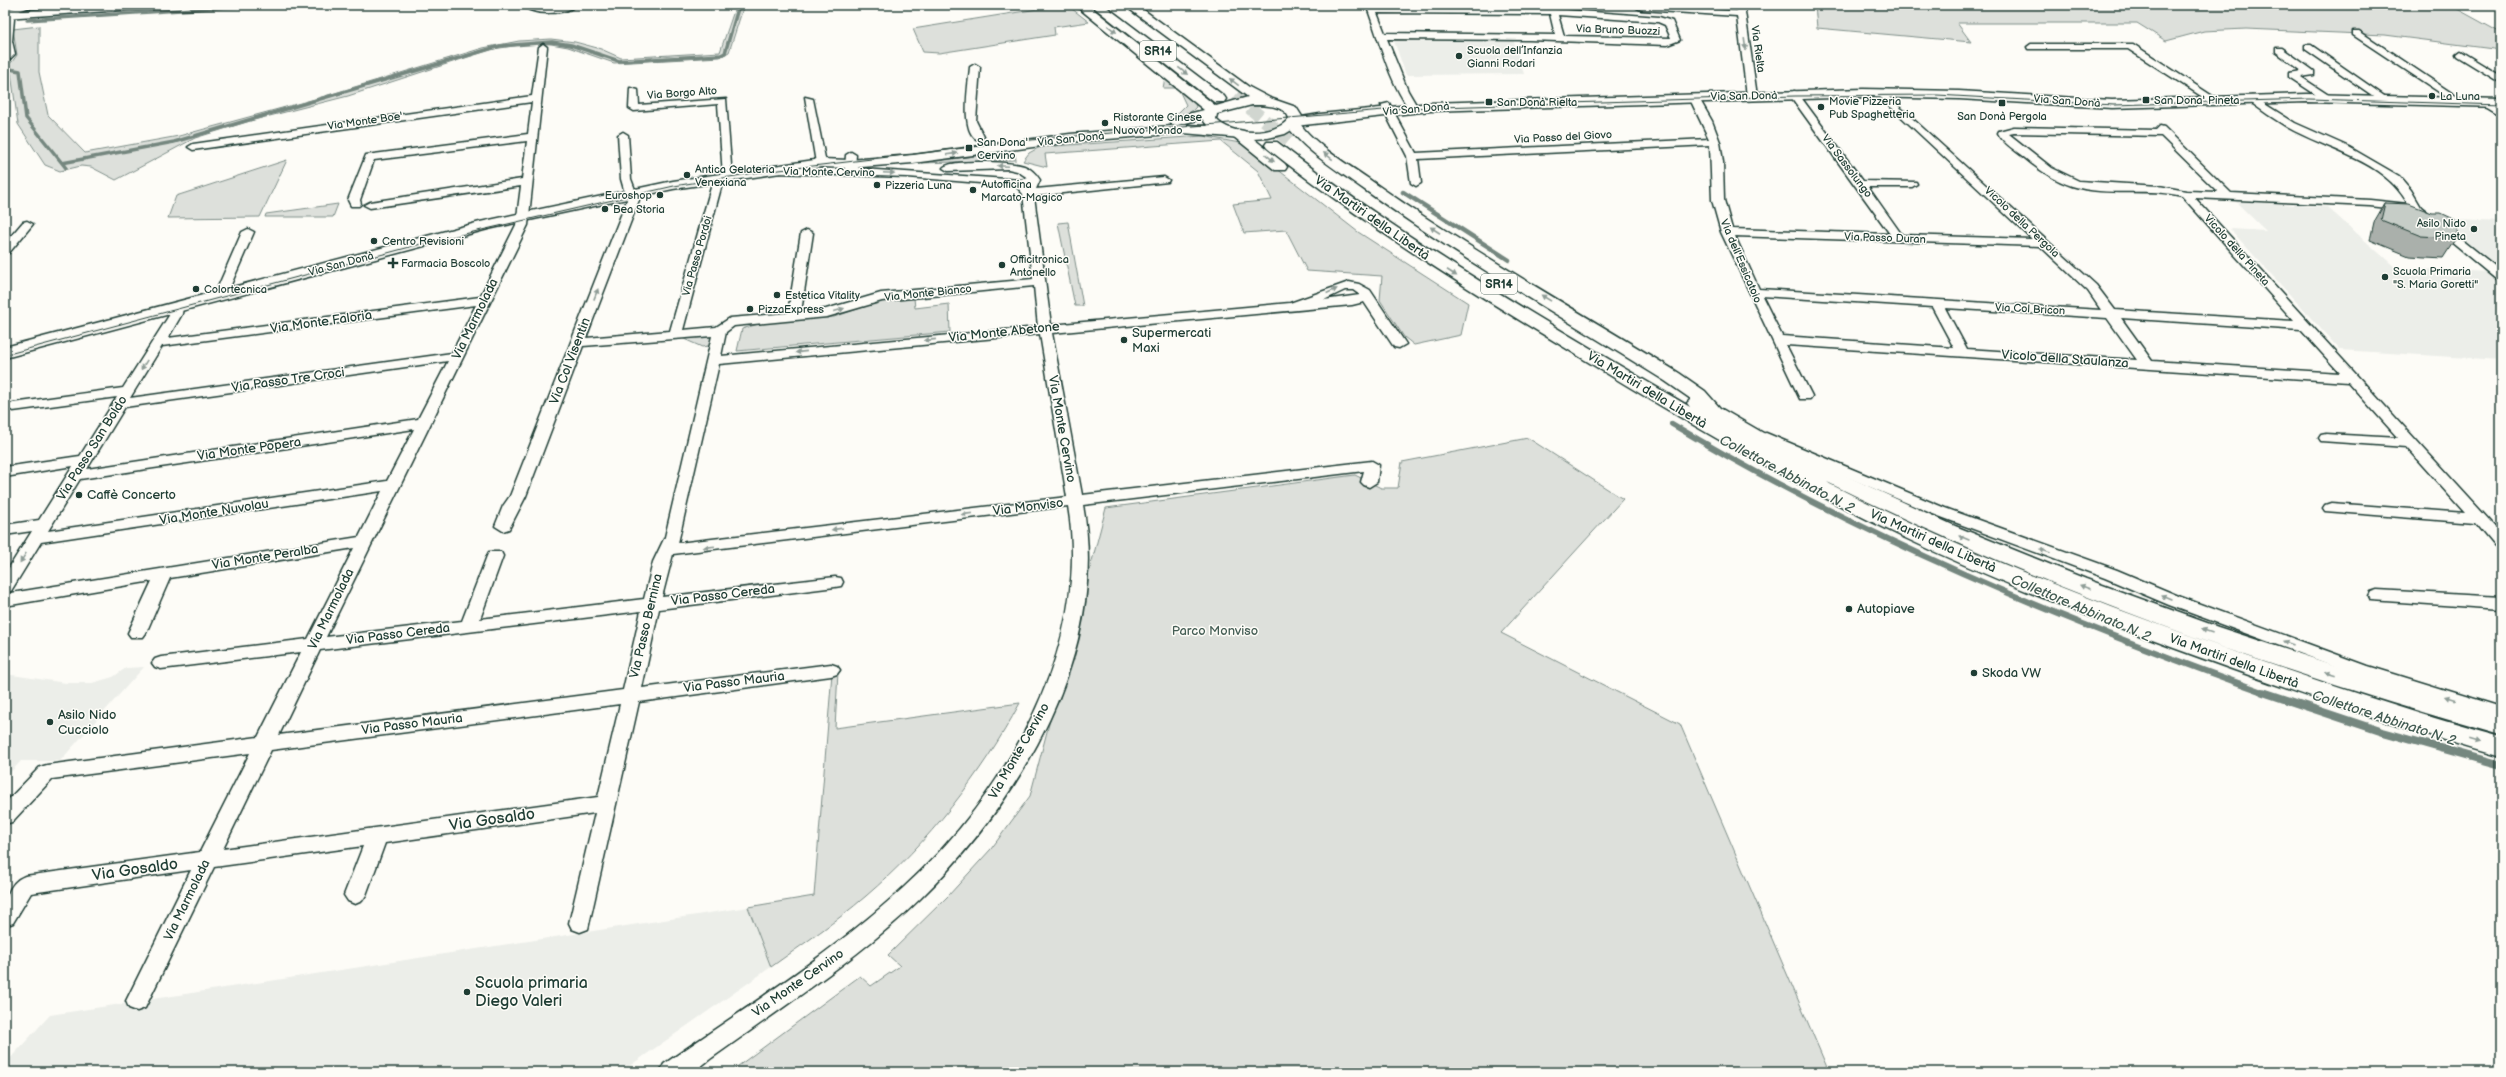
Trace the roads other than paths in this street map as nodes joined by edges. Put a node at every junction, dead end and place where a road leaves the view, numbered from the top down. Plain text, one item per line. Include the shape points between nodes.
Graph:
1 (32, 5) edge
2 (153, 5) edge
3 (528, 5) edge
4 (571, 5) edge
5 (1081, 5) edge
6 (1097, 5) edge
7 (1114, 5) edge
8 (1130, 5) edge
9 (119, 6) edge
10 (1445, 7) edge
11 (1635, 7) dead end
12 (1741, 10) edge
13 (1553, 11) junction
14 (6, 14) edge
15 (2356, 33) dead end
16 (1382, 36) junction
17 (1560, 38) junction
18 (543, 47) dead end
19 (2031, 47) dead end
20 (2308, 47) dead end
21 (2279, 50) dead end
22 (2460, 54) dead end
23 (5, 61) edge
24 (975, 67) dead end
25 (2501, 80) edge
26 (633, 90) dead end
27 (1881, 92) junction
28 (1794, 94) junction
29 (1235, 96) tunnel mouth
30 (1752, 96) junction
31 (1694, 97) junction
32 (537, 98) junction
33 (2327, 98) junction
34 (808, 99) dead end
35 (1219, 99) tunnel mouth
36 (1634, 99) junction
37 (2252, 99) junction
38 (2385, 100) junction
39 (2215, 101) junction
40 (2460, 102) junction
41 (2486, 103) junction
42 (2501, 103) edge
43 (1274, 104) junction
44 (1412, 106) junction
45 (1387, 108) junction
46 (1212, 112) junction
47 (2501, 113) edge
48 (1294, 123) junction
49 (1232, 132) junction
50 (623, 135) dead end
51 (532, 136) junction
52 (979, 137) junction
53 (1290, 142) tunnel mouth
54 (1715, 142) junction
55 (1272, 144) tunnel mouth
56 (193, 147) dead end
57 (1412, 156) junction
58 (913, 159) junction
59 (821, 163) junction
60 (853, 164) junction
61 (766, 170) junction
62 (721, 177) junction
63 (1035, 180) junction
64 (1164, 180) dead end
65 (526, 182) junction
66 (1011, 182) junction
67 (1416, 183) dead end
68 (1862, 184) junction
69 (1912, 184) dead end
70 (2408, 192) junction
71 (1028, 193) junction
72 (630, 194) junction
73 (2186, 194) junction
74 (2228, 196) junction
75 (2370, 202) junction
76 (2416, 209) junction
77 (522, 217) junction
78 (27, 224) dead end
79 (248, 232) dead end
80 (1727, 232) junction
81 (807, 233) dead end
82 (1899, 238) junction
83 (2044, 243) junction
84 (5, 250) edge
85 (2501, 277) edge
86 (1039, 282) junction
87 (1754, 292) junction
88 (228, 294) junction
89 (484, 300) junction
90 (1937, 304) junction
91 (177, 307) junction
92 (2113, 314) junction
93 (794, 316) junction
94 (2306, 326) junction
95 (1045, 328) junction
96 (720, 331) junction
97 (675, 335) junction
98 (1777, 340) junction
99 (577, 343) junction
100 (157, 344) junction
101 (1399, 344) dead end
102 (1963, 352) junction
103 (5, 353) edge
104 (456, 356) junction
105 (713, 361) junction
106 (2148, 365) junction
107 (2354, 378) junction
108 (1642, 388) junction
109 (128, 391) junction
110 (1805, 396) dead end
111 (119, 404) junction
112 (13, 407) dead end
113 (1716, 414) junction
114 (423, 423) junction
115 (1742, 428) junction
116 (2326, 438) dead end
117 (2412, 442) junction
118 (84, 460) junction
119 (5, 472) edge
120 (75, 475) junction
121 (1369, 482) dead end
122 (392, 485) junction
123 (1075, 501) junction
124 (2331, 508) dead end
125 (2480, 519) junction
126 (44, 524) junction
127 (503, 526) dead end
128 (5, 530) edge
129 (36, 538) junction
130 (365, 541) junction
131 (2501, 543) edge
132 (666, 550) junction
133 (495, 556) dead end
134 (164, 574) junction
135 (835, 582) dead end
136 (5, 587) edge
137 (2378, 596) dead end
138 (5, 600) edge
139 (2501, 603) edge
140 (652, 604) junction
141 (469, 626) junction
142 (137, 632) dead end
143 (313, 644) junction
144 (161, 663) dead end
145 (831, 670) dead end
146 (631, 696) junction
147 (2501, 714) edge
148 (2501, 726) edge
149 (264, 744) junction
150 (2501, 747) edge
151 (607, 804) junction
152 (7, 813) edge
153 (376, 836) junction
154 (206, 860) junction
155 (355, 895) dead end
156 (5, 917) edge
157 (580, 924) dead end
158 (137, 1001) dead end
159 (672, 1072) edge

1 - 14 street
2 - 9 street
3 - 4 street via 543,10
5 -> 46 main road via 1206,103
6 -> 35 main road, SR14
7 - 29 main road, SR14
43 -> 8 main road via 1244,90
9 - 14 street
10 - 13 street, Via Bruno Buozzi
10 - 16 street, Via Bruno Buozzi via 1372,10
11 - 12 street
12 -> 30 street, Via Rielta
13 - 17 street
13 - 17 street, Via Bruno Buozzi via 1659,20 1668,24 1676,40 1667,42
14 - 23 street via 10,19 8,41 11,54
15 - 40 street
16 - 17 street, Via Bruno Buozzi
16 - 44 street, Via Bruno Buozzi
18 - 32 street
19 - 39 street via 2130,46
20 - 38 street
21 - 33 street via 2311,72 2292,74
22 - 25 street
24 - 52 street via 971,121
26 - 62 street, Via Borgo Alto via 634,108 723,101
27 - 28 street, Via San Donà
27 - 39 street, Via San Donà via 1959,94 2112,104
27 - 83 street, Vicolo della Pergola
28 - 30 street, Via San Donà
28 - 68 street, Via Sassolungo
30 - 31 street, Via San Donà
31 - 36 street, Via San Donà
31 - 54 street, Via dell'Essicatoio via 1707,120
32 - 51 street
32 - 56 street, Via Monte Boe'
33 - 37 street, Via San Donà
33 - 38 street, Via San Donà
34 - 59 street
36 - 44 street, Via San Donà
36 - 44 street, Via San Donà
37 - 39 street, Via San Donà
37 - 70 street via 2290,125 2332,142 2375,164 2395,178
38 - 40 street, Via San Donà
40 - 41 street, Via San Donà
41 - 42 street, Via San Donà
41 - 47 street
43 - 45 street, Via San Donà via 1307,108
43 - 46 main road, Via San Donà via 1233,103
43 - 48 main road via 1295,114
44 - 45 street, Via San Donà
45 - 48 street, Via San Donà
45 - 57 street
46 - 49 main road via 1209,119 1212,124
46 - 52 main road, Via San Donà via 1174,121
48 - 49 main road, Via San Donà via 1271,133
113 -> 48 main road via 1698,395 1672,377 1444,236 1362,182 1299,133
58 -> 49 main road, Via San Donà via 1086,137 1182,129
49 -> 108 main road via 1365,231 1476,303 1570,354
50 - 72 street, Via Col Visentin via 626,179
51 - 65 street
51 - 65 street via 370,157 354,200 356,204 347,211 362,211 370,208 370,205
52 - 60 main road, Via San Donà
53 - 113 main road, Via Martiri della Libertà / SR14 via 1361,196 1447,253
54 - 57 street, Via Passo del Giovo
54 - 80 street, Via dell'Essicatoio via 1718,200
55 -> 108 main road, Via Martiri della Libertà / SR14 via 1343,200 1402,240
57 - 67 street
58 - 60 main road, Via San Donà
63 -> 58 street via 1028,171 1007,166 907,169 907,163
59 - 60 main road, Via San Donà
59 - 61 main road, Via San Donà
60 - 61 street, Via Monte Cervino
60 -> 66 street, Via Monte Cervino
61 - 62 main road, Via San Donà
62 - 72 main road, Via San Donà
62 - 97 street, Via Passo Pordoi
63 - 66 street, Via Monte Cervino
63 - 71 street
64 - 71 street
65 - 77 street
66 - 71 street, Via Monte Cervino via 1018,184
68 - 69 street
68 - 82 street, Via Sassolungo
70 - 75 street, Vicolo della Pineta via 2390,200
70 - 76 street
71 - 86 street, Via Monte Cervino
72 - 77 main road, Via San Donà
99 -> 72 street, Via Col Visentin via 633,200
73 - 74 street, Vicolo della Pineta
73 - 74 street via 2170,189 2077,184 2040,165 2003,133 2014,130 2162,131
73 - 94 street, Vicolo della Pineta
74 - 75 street, Vicolo della Pineta
75 - 76 street, Vicolo della Pineta
76 - 85 street
77 - 88 main road, Via San Donà
77 - 89 street, Via Marmolada via 522,224
78 - 84 street
79 - 88 street via 224,287
80 - 82 street, Via Passo Duran
80 - 87 street, Via dell'Essicatoio
81 - 93 street
82 - 83 street, Via Passo Duran
83 - 92 street, Vicolo della Pergola via 2092,288
93 -> 86 street, Via Monte Bianco via 828,313 881,297
86 - 95 street, Via Monte Cervino
87 - 90 street, Via Col Bricon
87 - 98 street, Via dell'Essicatoio
88 - 91 main road, Via San Donà
89 - 100 street, Via Monte Faloria
89 - 104 street, Via Marmolada
90 - 92 street, Via Col Bricon
90 - 102 street
91 - 100 street, Via Passo San Boldo via 176,314
91 - 103 main road, Via San Donà
92 - 94 street, Via Col Bricon
92 - 106 street, Vicolo della Pergola
93 - 96 street, Via Monte Bianco via 730,322
94 - 107 street, Vicolo della Pineta
95 - 101 street, Via Monte Abetone via 1296,304 1321,297 1335,288 1346,287 1363,290
95 -> 105 street, Via Monte Abetone
95 - 123 street, Via Monte Cervino
96 - 97 street
96 - 105 street, Via Passo Bernina
97 - 99 street
98 - 102 street, Vicolo della Staulanza
98 - 110 street, Via dell'Essicatoio
99 - 127 street, Via Col Visentin via 518,496
100 -> 109 street, Via Passo San Boldo
102 - 106 street, Vicolo della Staulanza
104 - 111 street, Via Passo Tre Croci
104 - 114 street, Via Marmolada
105 - 132 street, Via Passo Bernina via 673,537
106 - 107 street, Vicolo della Staulanza
107 - 117 street, Vicolo della Pineta
108 -> 150 main road, Via Martiri della Libertà / SR14 via 1813,484 1911,533 1994,569 2165,636 2330,695
109 - 111 street, Via Passo San Boldo
109 - 112 street
111 - 118 street, Via Passo San Boldo
113 - 115 main road, Via Martiri della Libertà / SR14
114 - 120 street, Via Monte Popera
114 - 122 street, Via Marmolada
147 -> 115 street via 2362,670 2175,601 2111,574 1939,511
148 -> 115 main road, Via Martiri della Libertà / SR14 via 2331,675 2082,586 1924,520
116 - 117 street
117 - 125 street, Vicolo della Pineta
118 - 119 street
118 - 120 street, Via Passo San Boldo
120 - 126 street, Via Passo San Boldo
121 - 123 street, Via Monviso via 1372,465
122 - 129 street, Via Monte Nuvolau
122 - 130 street, Via Marmolada
123 -> 132 street, Via Monviso
123 - 159 street, Via Monte Cervino via 1081,536 1081,562 1076,613 1068,650 1043,712 988,802 939,864 882,919 849,946
124 - 125 street
125 - 131 street, Vicolo della Pineta
126 - 128 street
126 - 129 street, Via Passo San Boldo
129 -> 136 street, Via Passo San Boldo
130 - 134 street, Via Monte Peralba
130 - 143 street, Via Marmolada
132 - 140 street, Via Passo Bernina
133 - 141 street, Via Passo Cereda
134 - 138 street, Via Monte Peralba
134 - 142 street
135 - 140 street, Via Passo Cereda
137 - 139 street
140 - 141 street, Via Passo Cereda
140 - 146 street, Via Passo Bernina
141 - 143 street, Via Passo Cereda
143 - 144 street, Via Passo Cereda
143 - 149 street, Via Marmolada
145 - 146 street, Via Passo Mauria
146 - 149 street, Via Passo Mauria
146 - 151 street, Via Passo Bernina
149 - 152 street, Via Passo Mauria via 47,772
149 - 154 street, Via Marmolada
151 - 153 street, Via Gosaldo
151 - 157 street, Via Passo Bernina
153 - 154 street, Via Gosaldo
153 - 155 street
154 - 156 street, Via Gosaldo via 25,885
154 - 158 street, Via Marmolada

